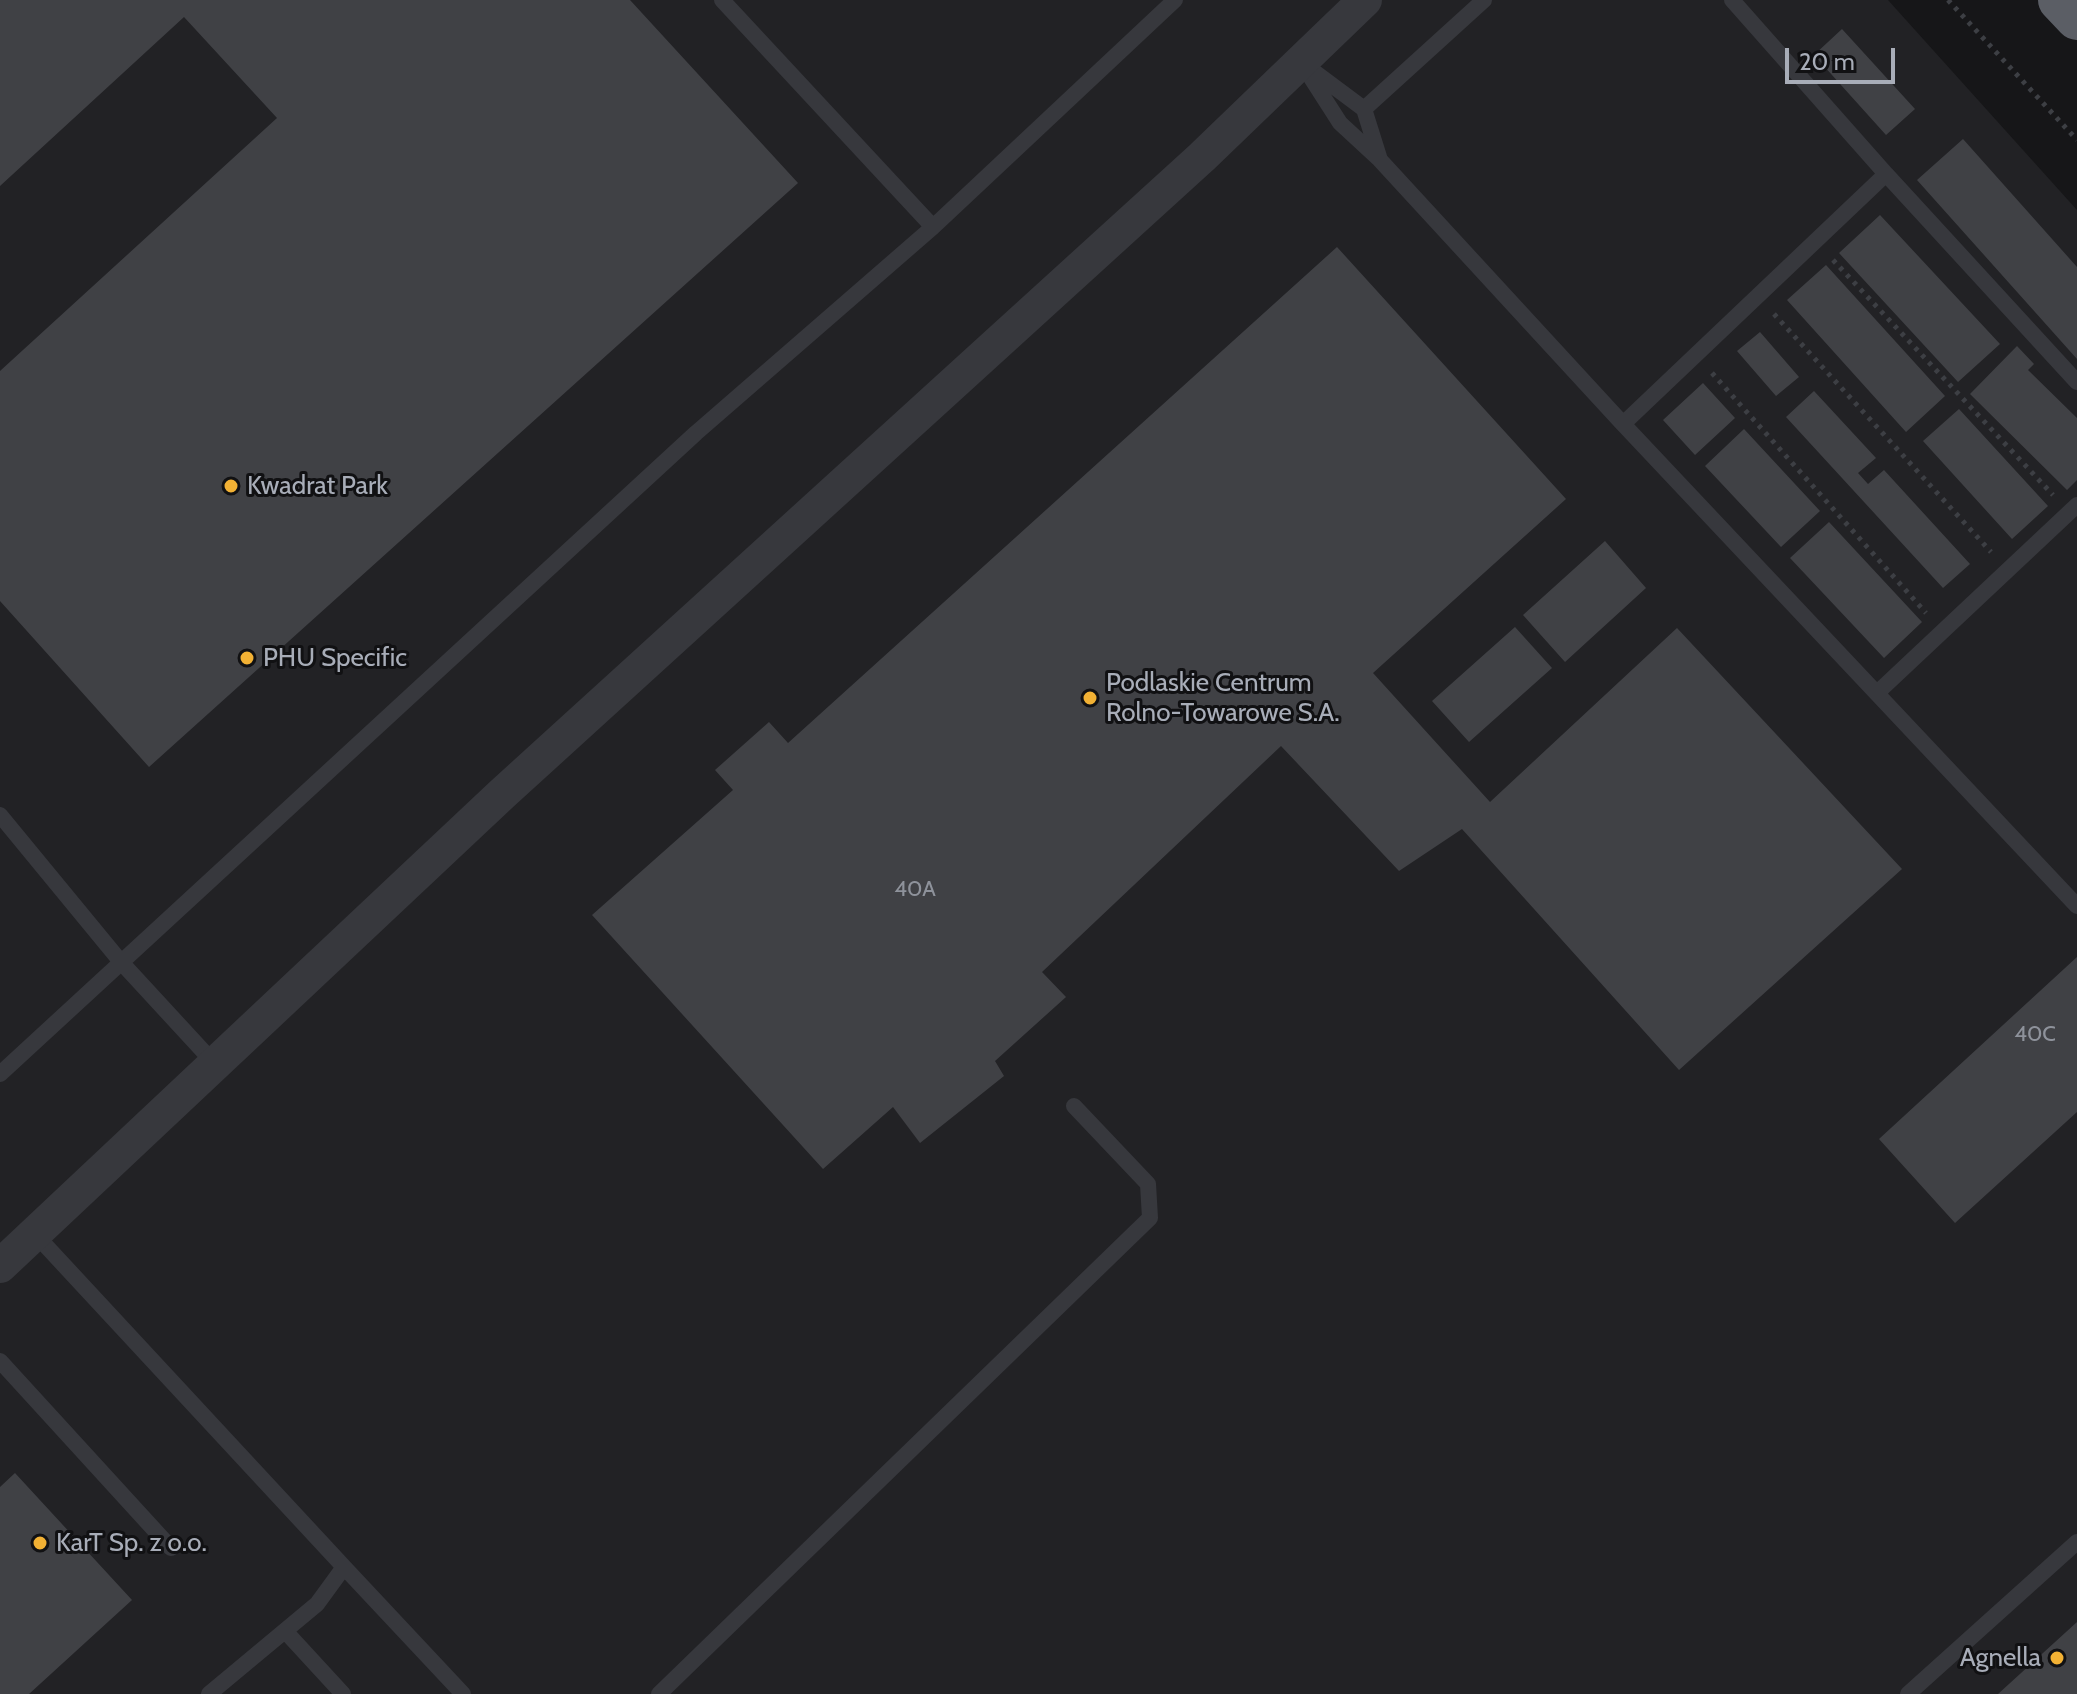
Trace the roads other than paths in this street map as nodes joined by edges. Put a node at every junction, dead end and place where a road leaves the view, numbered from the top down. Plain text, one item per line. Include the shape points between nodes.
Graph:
1 (722, 0) edge
2 (1175, 0) edge
3 (1365, 0) edge
4 (1484, 0) edge
5 (1732, 0) edge
6 (2060, 0) edge
7 (2077, 18) edge
8 (1301, 62) junction
9 (1364, 109) junction
10 (1380, 160) junction
11 (1886, 174) junction
12 (933, 227) junction
13 (2077, 382) edge
14 (1623, 424) junction
15 (2073, 509) edge
16 (1877, 693) junction
17 (0, 815) edge
18 (2077, 906) edge
19 (121, 962) junction
20 (215, 1064) junction
21 (0, 1074) edge
22 (1074, 1106) dead end
23 (35, 1234) junction
24 (0, 1266) edge
25 (0, 1361) edge
26 (2077, 1542) edge
27 (171, 1548) dead end
28 (344, 1567) junction
29 (286, 1632) junction
30 (209, 1694) edge
31 (343, 1694) edge
32 (463, 1694) edge
33 (659, 1694) edge
34 (1908, 1694) edge

1 - 12 lane
2 - 12 lane
3 - 8 street
4 - 9 lane
5 - 11 lane
6 - 7 highway
8 - 9 lane
8 - 10 lane via 1340,123
8 - 20 street
9 - 10 lane
10 - 14 lane
11 - 13 lane
11 - 14 lane
12 - 19 lane via 696,433
14 - 16 lane
15 - 16 lane
16 - 18 lane
17 - 19 lane
19 - 20 lane
19 - 21 lane
20 - 23 street
22 - 33 lane via 1148,1184 1150,1218
23 - 24 street
23 - 28 lane
25 - 27 lane
26 - 34 lane
28 - 29 lane via 317,1604
28 - 32 lane
29 - 30 lane
29 - 31 lane

